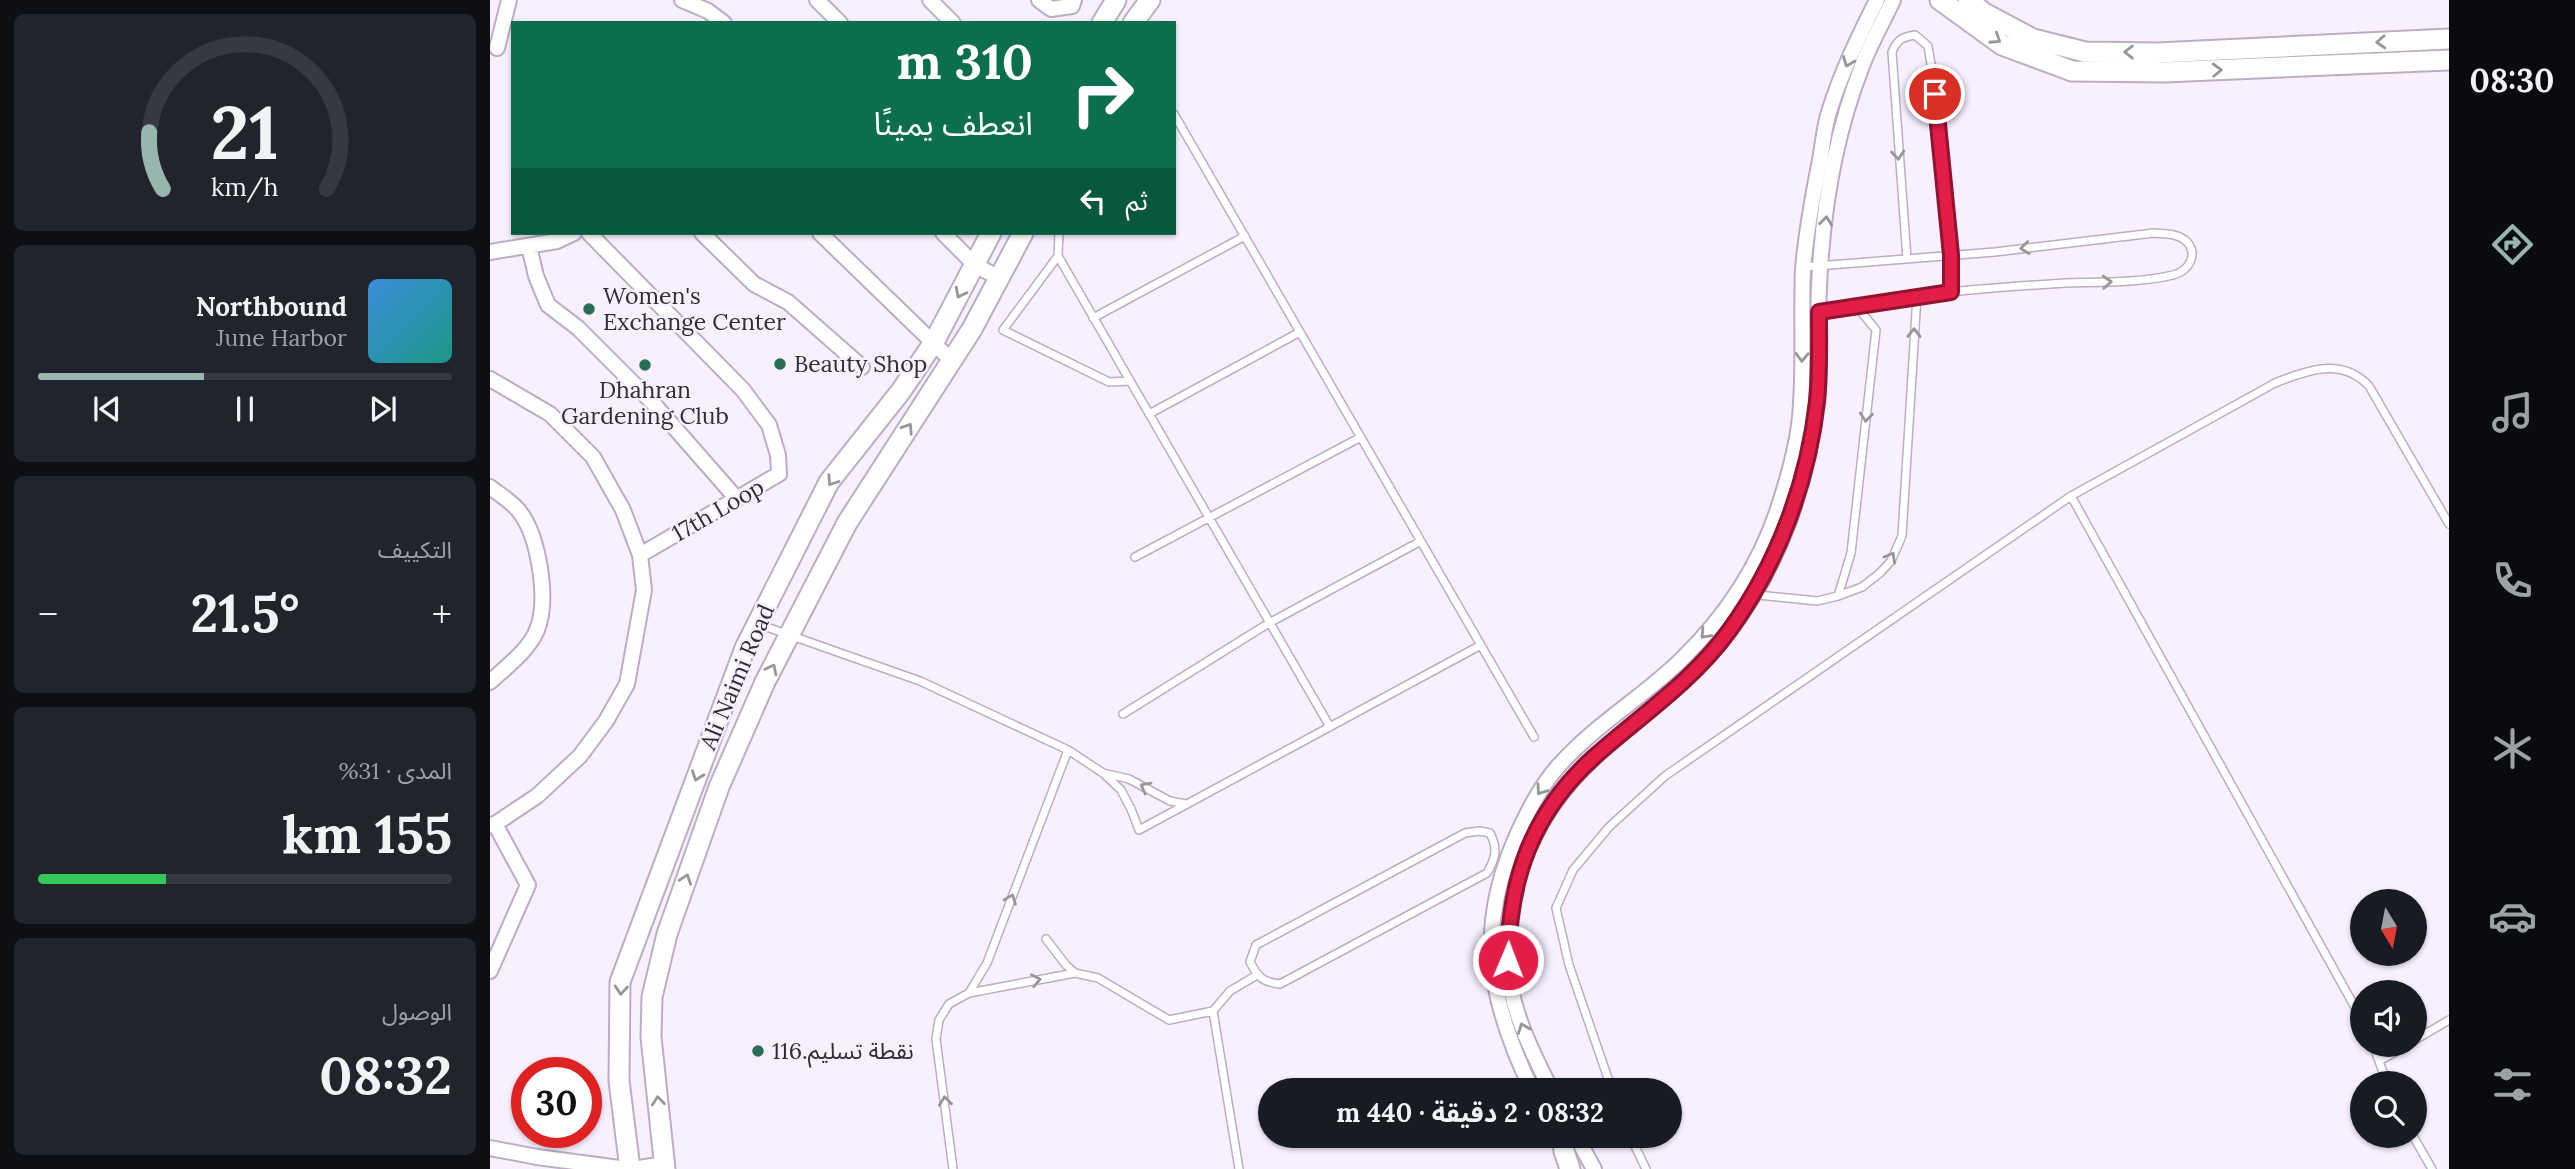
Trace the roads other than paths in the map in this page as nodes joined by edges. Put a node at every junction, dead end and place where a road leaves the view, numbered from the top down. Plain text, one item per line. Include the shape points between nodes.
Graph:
1 (509, 0) edge
2 (682, 0) edge
3 (817, 0) edge
4 (930, 0) edge
5 (1040, 0) edge
6 (1074, 0) edge
7 (1116, 0) edge
8 (1150, 0) edge
9 (1877, 0) edge
10 (1893, 0) edge
11 (1940, 0) edge
12 (1968, 0) edge
13 (721, 21) edge
14 (837, 21) edge
15 (951, 21) edge
16 (1103, 21) edge
17 (1134, 21) edge
18 (2449, 39) edge
19 (494, 47) edge
20 (2449, 60) edge
21 (1176, 117) edge
22 (570, 235) edge
23 (591, 235) edge
24 (704, 235) edge
25 (822, 235) edge
26 (945, 235) edge
27 (990, 235) edge
28 (1022, 235) edge
29 (1059, 235) edge
30 (1244, 236) junction
31 (530, 246) junction
32 (490, 252) edge
33 (1951, 255) junction
34 (1058, 256) junction
35 (1907, 259) junction
36 (975, 265) junction
37 (1821, 265) junction
38 (1804, 267) junction
39 (999, 278) junction
40 (1951, 292) junction
41 (1917, 296) junction
42 (1857, 307) junction
43 (1819, 312) junction
44 (1802, 314) junction
45 (1093, 318) junction
46 (1300, 332) junction
47 (934, 342) junction
48 (952, 361) junction
49 (862, 366) dead end
50 (490, 379) edge
51 (1130, 381) junction
52 (1149, 414) junction
53 (1361, 437) junction
54 (490, 487) edge
55 (2071, 496) junction
56 (737, 499) junction
57 (1210, 519) junction
58 (2449, 524) edge
59 (1421, 541) junction
60 (640, 555) junction
61 (1135, 557) dead end
62 (1745, 594) junction
63 (1838, 596) junction
64 (1269, 622) junction
65 (757, 624) junction
66 (789, 635) junction
67 (1481, 645) junction
68 (490, 682) edge
69 (1123, 714) dead end
70 (1330, 727) junction
71 (1534, 737) dead end
72 (1068, 750) junction
73 (1102, 772) junction
74 (1187, 804) junction
75 (493, 824) edge
76 (1487, 873) junction
77 (1497, 892) junction
78 (1046, 939) dead end
79 (490, 971) edge
80 (1075, 972) junction
81 (1257, 975) junction
82 (969, 993) junction
83 (2350, 998) edge
84 (1213, 1011) junction
85 (2449, 1020) edge
86 (2427, 1033) edge
87 (2378, 1057) edge
88 (2386, 1057) edge
89 (2379, 1061) junction
90 (2383, 1071) edge
91 (1526, 1078) edge
92 (1546, 1078) edge
93 (1608, 1078) edge
94 (490, 1148) edge
95 (1636, 1148) edge
96 (2420, 1148) edge
97 (1568, 1152) edge
98 (665, 1167) edge
99 (630, 1169) edge
100 (953, 1169) edge
101 (1239, 1169) edge
102 (1594, 1169) edge
103 (1646, 1169) edge
104 (2431, 1169) edge

1 - 19 street
2 - 13 street
3 - 14 street
4 - 15 street
5 - 6 street via 1051,9 1072,6
7 - 16 main road
8 - 17 main road
9 -> 38 street via 1828,114
37 -> 10 street via 1830,187 1849,107 1862,66
11 -> 20 main road via 2002,45 2072,71 2164,72
18 -> 12 main road via 2157,53 2085,52 2033,39
21 - 30 lane
22 - 31 street
23 - 56 street, 17th Loop via 743,390 769,425 779,474
24 - 49 street via 754,284 788,302
25 - 47 street
26 - 36 street
27 - 36 main road, Ali Naimi Road
28 - 39 main road, Ali Naimi Road
29 - 34 lane
30 - 45 lane
30 - 46 lane
31 - 32 street
31 - 56 street via 548,305 578,328 652,402
33 - 35 lane
33 -> 35 lane via 1928,46 1914,35 1896,42 1892,52
33 - 40 lane
40 -> 33 lane via 2174,275 2186,271 2192,251 2187,241 2154,233
34 - 45 lane
34 - 51 lane via 1003,330 1109,382
35 - 37 lane
36 - 39 street
36 -> 47 main road, Ali Naimi Road
37 - 38 lane
37 - 43 street
38 - 44 street
39 - 48 main road, Ali Naimi Road
40 - 41 lane
41 - 42 lane
63 -> 41 lane via 1863,587 1880,573 1902,536
42 - 43 lane
42 -> 63 lane via 1876,330 1851,553
43 - 44 lane
43 - 62 street via 1817,402 1801,483 1788,524
44 -> 62 street via 1801,407 1793,453
45 - 51 lane
46 - 52 lane
46 - 53 lane
47 - 48 street
47 -> 65 main road, Ali Naimi Road via 829,482
66 -> 48 main road, Ali Naimi Road via 847,523
50 - 60 street via 550,414 593,457 623,510
51 - 52 lane
52 - 57 lane
53 - 57 lane
53 - 59 lane
54 - 68 street via 518,509 531,531 543,593 537,630
55 - 58 lane via 2275,383 2334,368 2350,371 2369,386
55 - 83 lane
55 - 93 lane via 1665,776 1609,827 1573,870 1556,908 1569,965
56 - 60 street, 17th Loop
57 - 61 lane
57 - 64 lane
59 - 64 lane
59 - 67 lane
60 - 75 street via 644,590 626,684 606,721 580,757 537,796
62 - 63 lane via 1817,601
62 -> 77 street via 1683,659 1561,763 1522,825
92 -> 62 street via 1520,1022 1508,960 1513,897 1529,845 1545,814 1593,758 1698,668 1727,634
64 - 69 lane
64 - 70 lane
65 - 66 lane
65 -> 99 main road, Ali Naimi Road via 620,982 619,1081
66 - 72 lane via 920,681
98 -> 66 main road, Ali Naimi Road via 651,1037 652,997 667,934 719,787
67 - 70 lane
67 - 71 lane
70 - 74 lane
72 - 73 lane
82 -> 72 lane via 987,963
74 -> 73 lane
73 - 74 lane via 1121,790 1139,830
75 - 79 street via 528,885
76 - 77 lane
76 - 81 lane via 1280,984
76 - 81 lane via 1495,860 1496,845 1490,834 1465,833 1256,945 1250,962
77 - 91 street via 1492,922 1496,996
78 - 80 lane
82 -> 80 lane
80 - 84 lane via 1098,978 1169,1020
81 - 84 lane via 1230,991
100 -> 82 lane via 936,1039 939,1020 949,1004
84 - 101 lane
85 - 86 lane
87 - 89 lane
88 - 89 lane
89 - 90 lane
94 - 99 street
95 - 103 lane
96 - 104 lane
97 - 102 street
98 - 99 street

